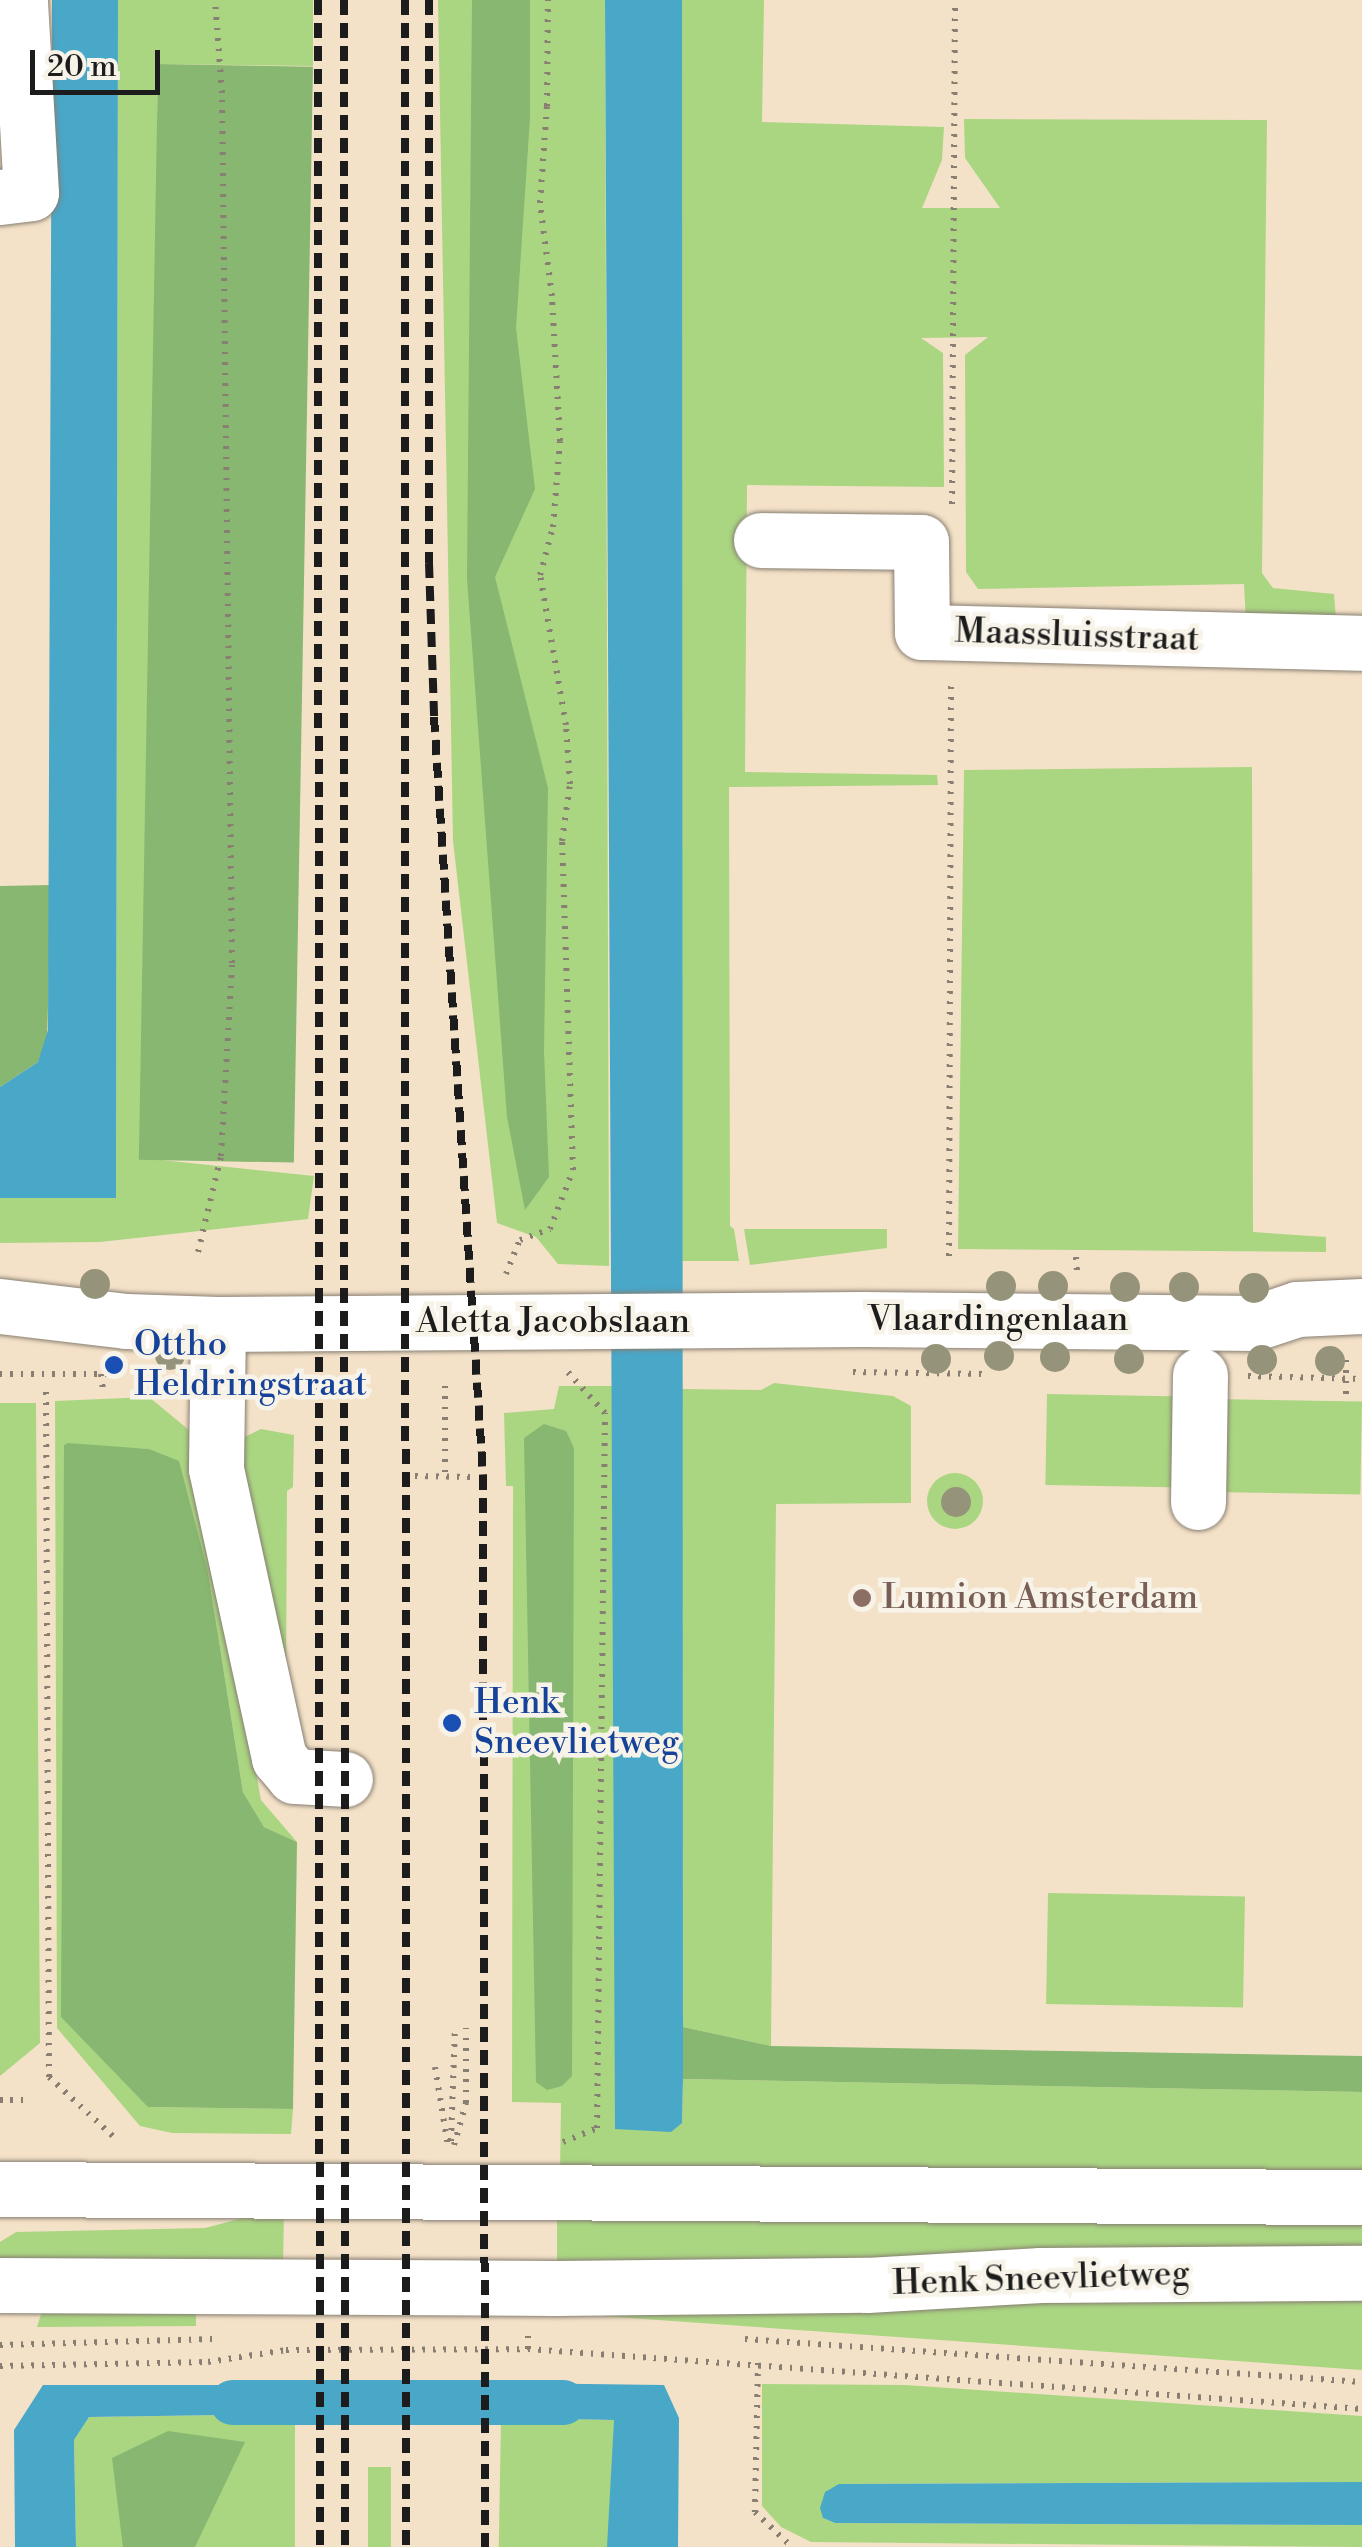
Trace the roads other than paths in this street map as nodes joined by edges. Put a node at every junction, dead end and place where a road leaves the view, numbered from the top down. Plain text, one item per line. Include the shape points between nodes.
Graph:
1 (20, 0) edge
2 (0, 197) edge
3 (761, 540) dead end
4 (1362, 643) edge
5 (0, 1306) edge
6 (1362, 1306) edge
7 (740, 1322) joint
8 (1255, 1323) junction
9 (218, 1324) junction
10 (113, 1339) junction
11 (0, 1342) edge
12 (1362, 1343) edge
13 (1200, 1375) dead end
14 (1198, 1502) dead end
15 (345, 1779) dead end
16 (0, 2167) edge
17 (0, 2188) edge
18 (89, 2188) junction
19 (1362, 2197) edge
20 (1362, 2272) edge
21 (0, 2286) edge

1 - 2 main road via 31,193
3 - 4 main road, Maassluisstraat via 921,542 922,632
5 - 10 main road, Aletta Jacobslaan
6 - 8 main road, Vlaardingenlaan via 1298,1309
7 - 8 main road, Vlaardingenlaan
7 - 9 main road, Aletta Jacobslaan via 563,1338
8 - 12 main road, Vlaardingenlaan via 1297,1339
9 - 10 main road, Aletta Jacobslaan
9 - 15 main road via 216,1469 280,1758 294,1776
10 - 11 main road, Aletta Jacobslaan
13 - 14 main road
16 - 18 main road via 37,2167
17 - 18 main road
18 - 19 main road
20 - 21 main road, Henk Sneevlietweg via 1040,2275 867,2285

